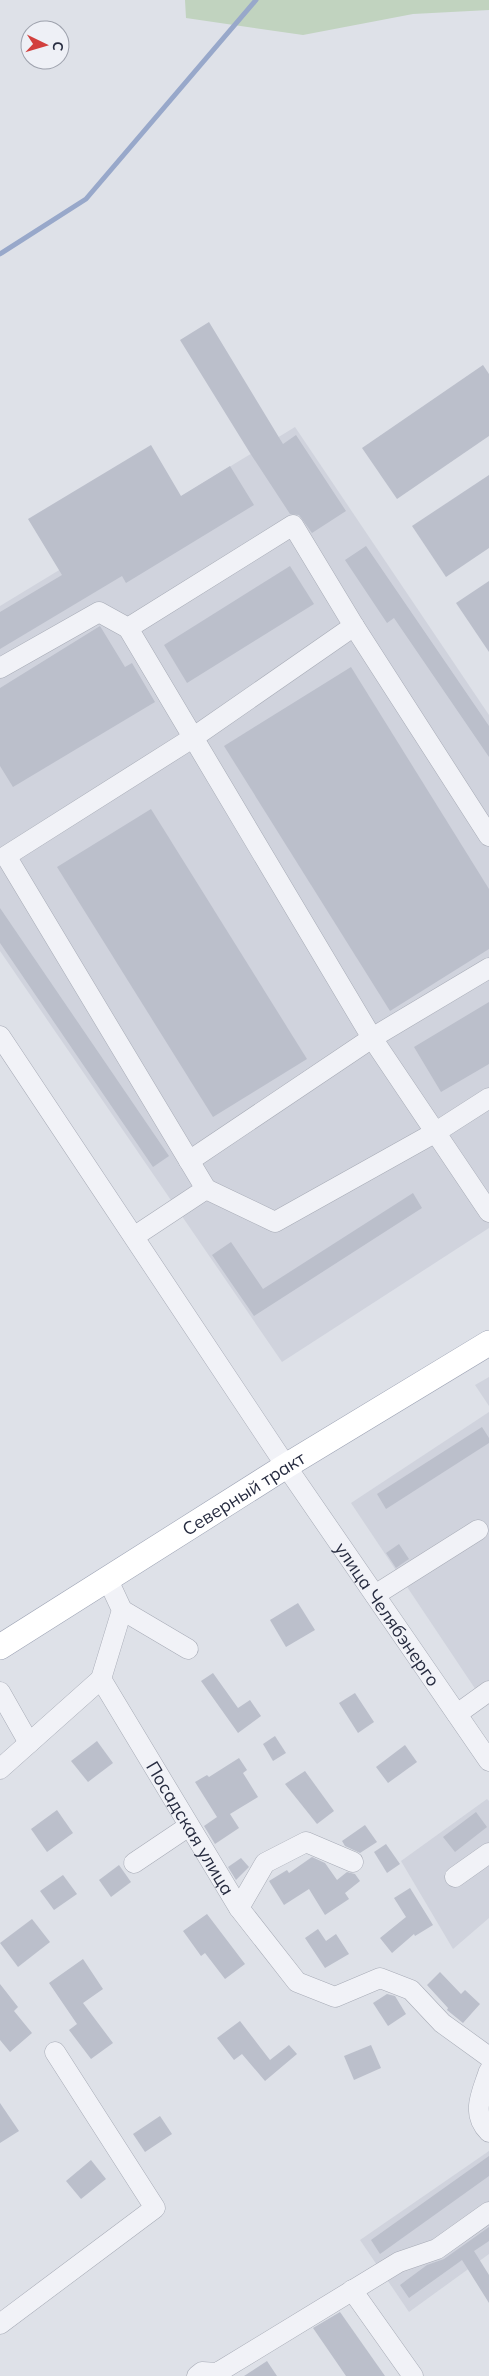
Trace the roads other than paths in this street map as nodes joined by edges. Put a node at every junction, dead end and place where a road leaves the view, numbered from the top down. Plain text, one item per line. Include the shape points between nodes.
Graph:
1 (354, 626) junction
2 (128, 628) junction
3 (0, 668) edge
4 (194, 738) junction
5 (489, 836) edge
6 (3, 849) edge
7 (489, 968) edge
8 (0, 1036) edge
9 (372, 1038) junction
10 (489, 1098) edge
11 (436, 1132) junction
12 (189, 1161) junction
13 (206, 1189) junction
14 (489, 1212) edge
15 (135, 1236) junction
16 (489, 1343) edge
17 (286, 1466) junction
18 (478, 1530) dead end
19 (108, 1580) junction
20 (375, 1595) junction
21 (122, 1610) junction
22 (0, 1647) edge
23 (188, 1649) dead end
24 (101, 1679) junction
25 (489, 1691) edge
26 (0, 1692) edge
27 (457, 1714) junction
28 (29, 1743) junction
29 (489, 1761) edge
30 (0, 1769) edge
31 (189, 1826) junction
32 (489, 1853) edge
33 (353, 1862) dead end
34 (134, 1864) dead end
35 (455, 1877) dead end
36 (239, 1908) junction
37 (54, 2052) dead end
38 (489, 2057) edge
39 (489, 2071) edge
40 (489, 2132) edge
41 (489, 2212) edge
42 (352, 2290) junction
43 (0, 2324) edge
44 (218, 2374) edge
45 (197, 2376) edge
46 (413, 2376) edge

1 - 2 street via 293,525
1 - 4 street
1 - 5 street
2 - 3 street via 99,612
2 - 4 street
4 - 6 street
4 - 9 street
6 - 12 street
7 - 9 street
8 - 15 street, улица Челябэнерго
9 - 11 street
9 - 12 street
10 - 11 street
11 - 13 street via 275,1222
11 - 14 street
12 - 13 street
13 - 15 street
15 - 17 street, улица Челябэнерго
16 - 17 main road, Северный тракт
17 - 19 main road, Северный тракт
17 - 20 street, улица Челябэнерго
18 - 20 street
19 - 21 street
19 - 22 main road, Северный тракт
20 - 27 street, улица Челябэнерго
21 - 23 street
21 - 24 street
24 - 28 street
24 - 31 street, Посадская улица
25 - 27 street
26 - 28 street
27 - 29 street, улица Челябэнерго
28 - 30 street
31 - 34 street
31 - 36 street, Посадская улица
32 - 35 street
33 - 36 street via 306,1842 265,1863
36 - 38 street, Посадская улица via 297,1982 335,1997 380,1978 411,1990 442,2023
37 - 43 street via 155,2208
39 - 40 street via 477,2106 479,2117
41 - 42 street via 437,2249 399,2262
42 - 44 street
42 - 46 street
44 - 45 street via 202,2372

